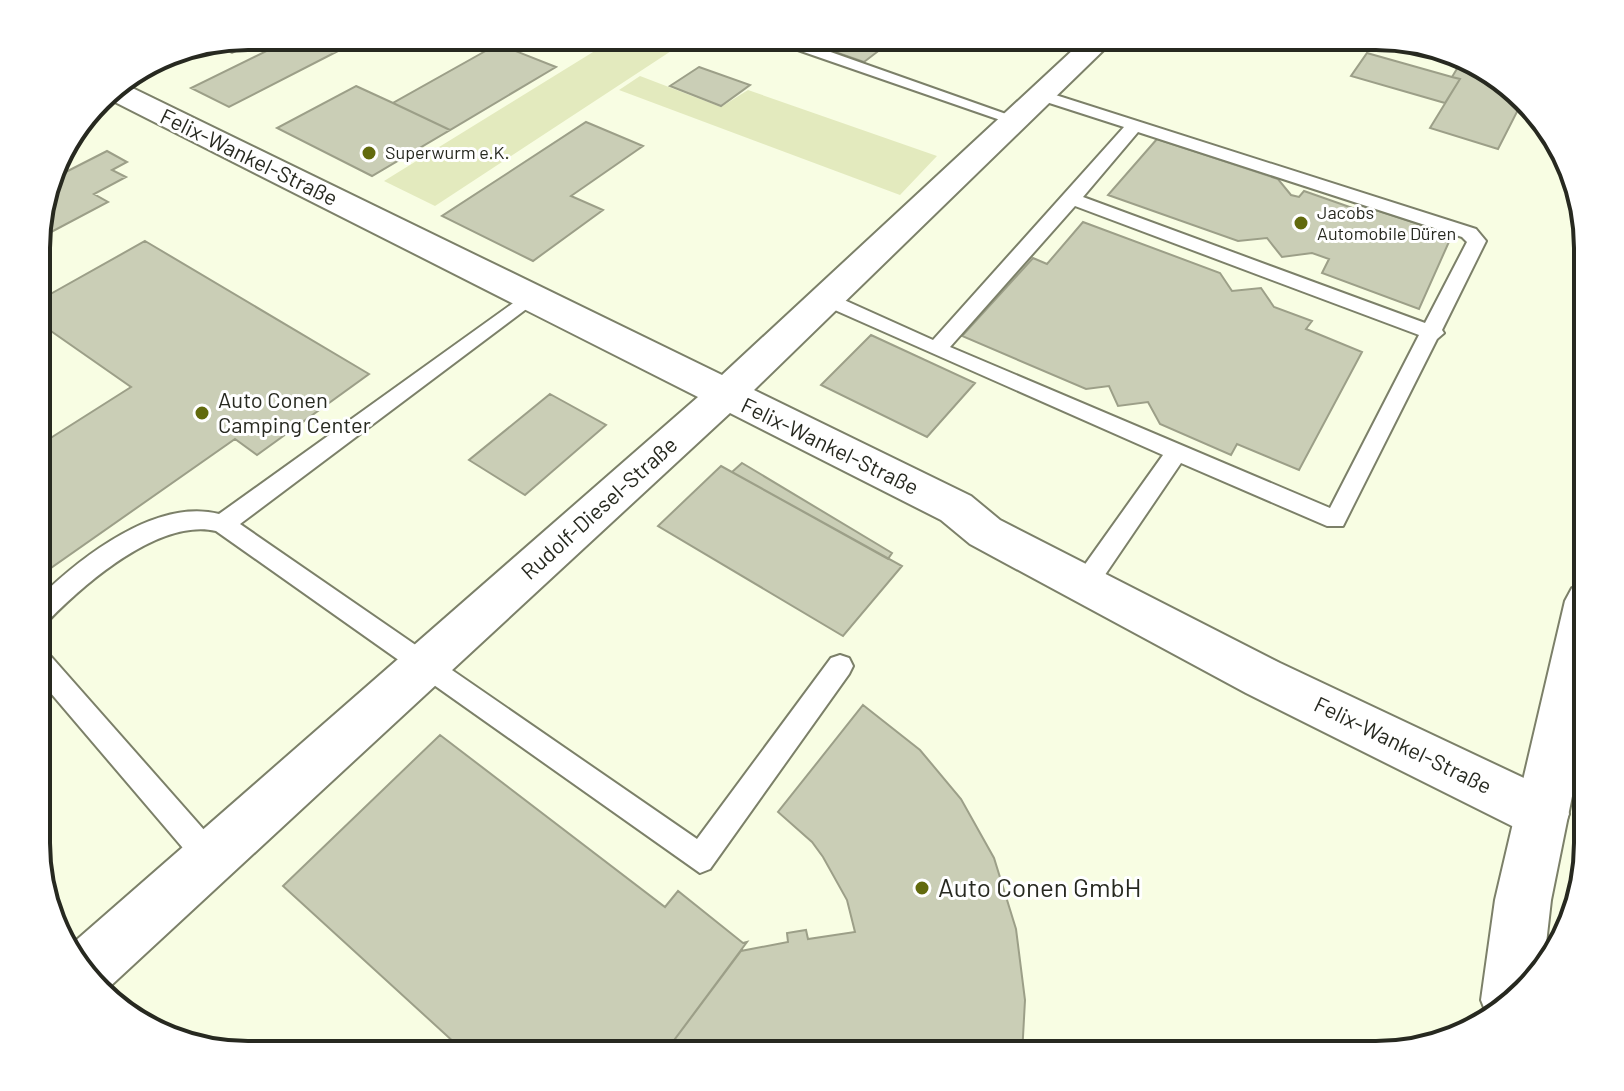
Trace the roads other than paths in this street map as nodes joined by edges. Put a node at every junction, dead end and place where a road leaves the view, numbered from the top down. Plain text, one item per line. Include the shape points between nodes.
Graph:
1 (812, 50) edge
2 (1090, 50) edge
3 (123, 95) edge
4 (1043, 96) junction
5 (1015, 120) junction
6 (1136, 124) junction
7 (1072, 199) junction
8 (530, 297) junction
9 (826, 299) junction
10 (1434, 333) junction
11 (936, 349) junction
12 (725, 395) junction
13 (1177, 452) junction
14 (223, 524) junction
15 (1085, 584) junction
16 (50, 602) edge
17 (1574, 660) edge
18 (424, 665) junction
19 (840, 666) dead end
20 (50, 674) edge
21 (1543, 814) junction
22 (210, 858) junction
23 (92, 964) edge
24 (1512, 986) edge

1 - 5 lane
2 - 4 street, Rudolf-Diesel-Straße
3 - 8 street, Felix-Wankel-Straße
4 - 5 street, Rudolf-Diesel-Straße
4 - 6 lane
5 - 9 street, Rudolf-Diesel-Straße
6 - 7 lane
6 - 10 lane via 1476,237
7 - 10 lane
7 - 11 lane
8 - 12 street, Felix-Wankel-Straße
8 - 14 lane
9 - 11 lane
9 - 12 street, Rudolf-Diesel-Straße
10 - 13 lane via 1335,520
11 - 13 lane
12 - 15 street, Felix-Wankel-Straße via 956,508 985,532
12 - 18 street, Rudolf-Diesel-Straße
13 - 15 lane
14 - 16 lane via 192,519 156,531
14 - 18 lane
15 - 21 street, Felix-Wankel-Straße via 1263,678
17 - 21 street
18 - 19 lane via 700,859
18 - 22 street, Rudolf-Diesel-Straße
20 - 22 lane
21 - 24 street via 1523,900
22 - 23 street, Rudolf-Diesel-Straße

